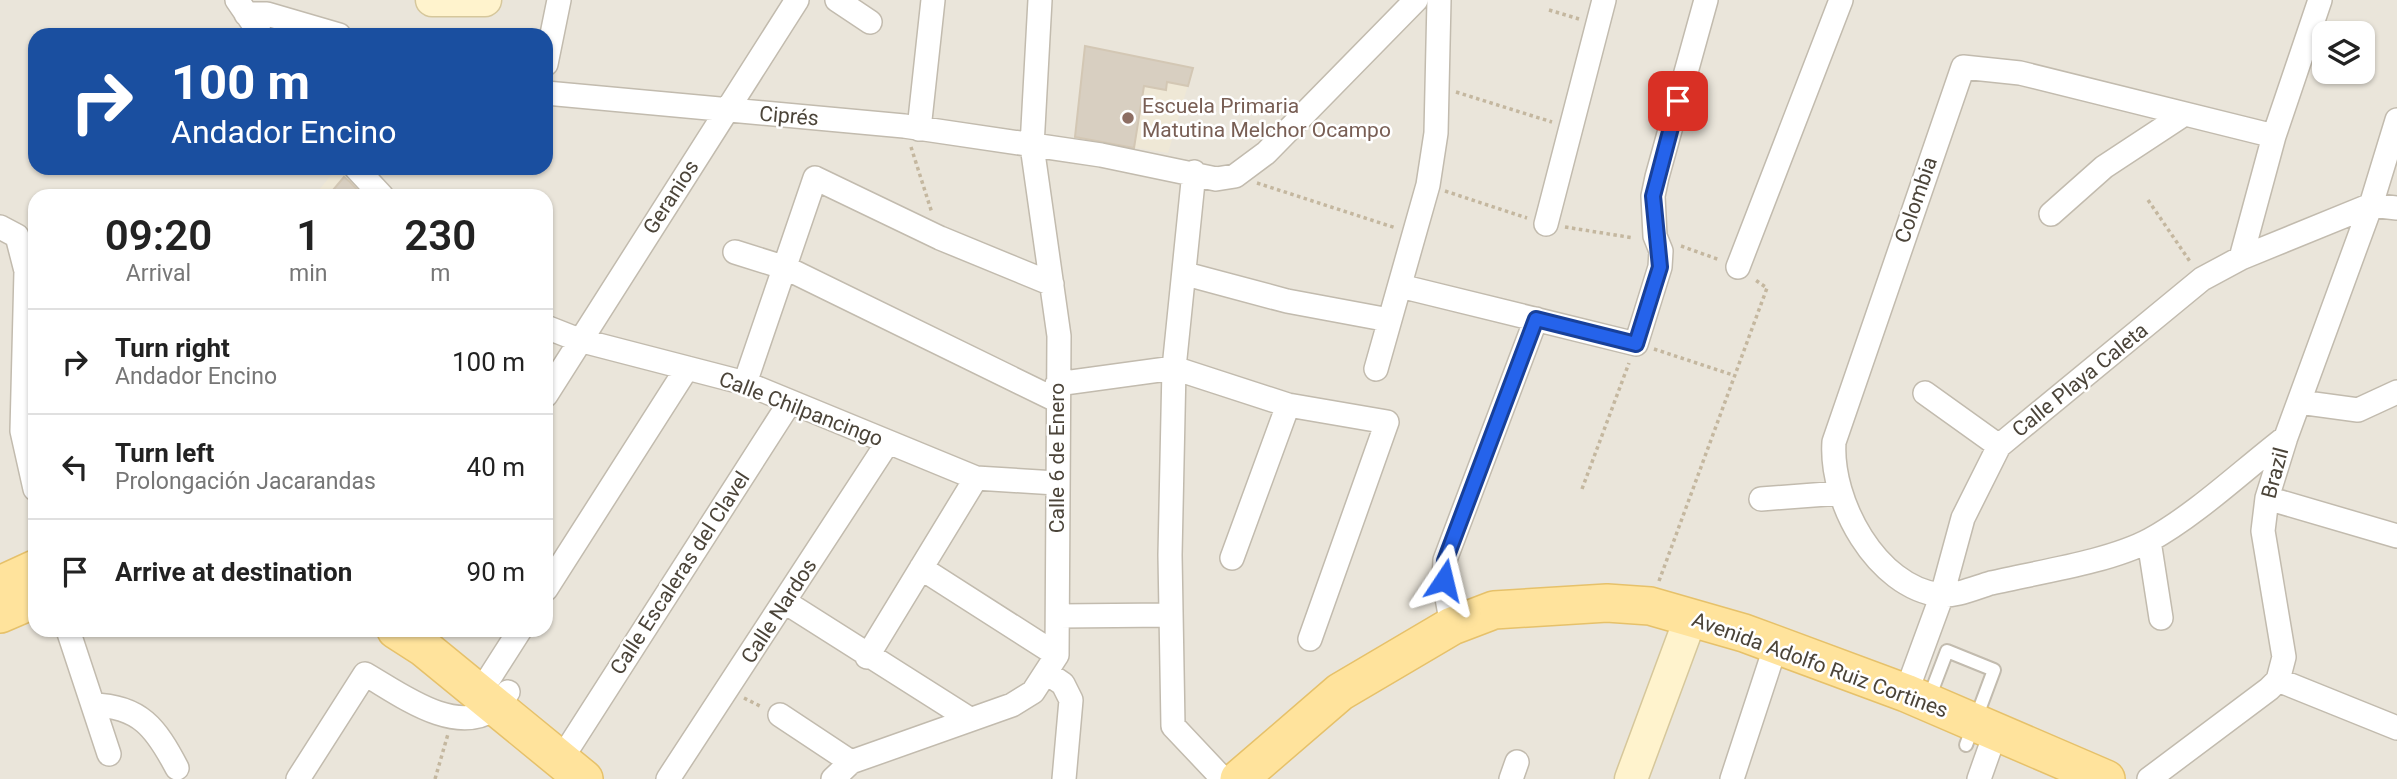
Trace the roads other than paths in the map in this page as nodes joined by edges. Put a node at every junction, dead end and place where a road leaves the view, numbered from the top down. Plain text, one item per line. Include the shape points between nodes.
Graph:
1 (432, 0) edge
2 (485, 0) edge
3 (559, 0) edge
4 (797, 0) edge
5 (837, 0) edge
6 (933, 0) edge
7 (1041, 0) edge
8 (1416, 0) edge
9 (1439, 0) edge
10 (1604, 0) edge
11 (1706, 0) edge
12 (1841, 0) edge
13 (2320, 0) edge
14 (257, 13) edge
15 (870, 22) dead end
16 (313, 28) edge
17 (553, 30) edge
18 (553, 94) edge
19 (727, 110) junction
20 (2183, 115) junction
21 (2397, 120) edge
22 (912, 128) junction
23 (2274, 136) junction
24 (1032, 146) junction
25 (1194, 172) junction
26 (362, 175) edge
27 (376, 189) edge
28 (2371, 205) junction
29 (2397, 208) edge
30 (2051, 214) dead end
31 (1546, 224) dead end
32 (0, 227) edge
33 (735, 252) dead end
34 (2241, 258) junction
35 (1738, 267) road end
36 (786, 268) junction
37 (1186, 274) junction
38 (1052, 284) junction
39 (1400, 286) junction
40 (1536, 319) junction
41 (1389, 320) junction
42 (553, 330) edge
43 (579, 340) junction
44 (687, 368) junction
45 (1174, 368) junction
46 (1376, 369) dead end
47 (553, 383) edge
48 (746, 383) junction
49 (1056, 392) junction
50 (1925, 393) dead end
51 (2397, 393) edge
52 (790, 402) junction
53 (2299, 402) junction
54 (1288, 405) junction
55 (2286, 437) junction
56 (888, 442) junction
57 (1998, 446) junction
58 (28, 458) edge
59 (976, 478) junction
60 (1056, 483) junction
61 (1840, 493) junction
62 (2267, 498) junction
63 (1761, 499) dead end
64 (2397, 536) edge
65 (2149, 541) junction
66 (1232, 558) dead end
67 (921, 568) junction
68 (28, 572) edge
69 (553, 578) edge
70 (0, 584) edge
71 (1942, 595) junction
72 (28, 602) edge
73 (785, 602) junction
74 (0, 614) edge
75 (1170, 615) junction
76 (1059, 616) junction
77 (2161, 618) dead end
78 (1452, 626) junction
79 (1687, 627) junction
80 (70, 637) edge
81 (407, 637) edge
82 (436, 637) edge
83 (517, 637) edge
84 (1310, 639) dead end
85 (867, 657) junction
86 (1770, 663) junction
87 (1052, 664) junction
88 (2278, 680) junction
89 (497, 693) junction
90 (1917, 697) junction
91 (93, 705) junction
92 (780, 715) road end
93 (968, 718) junction
94 (2397, 728) edge
95 (554, 743) junction
96 (1981, 746) edge
97 (109, 754) dead end
98 (852, 762) junction
99 (177, 768) dead end
100 (298, 779) edge
101 (550, 779) edge
102 (584, 779) edge
103 (614, 779) edge
104 (668, 779) edge
105 (833, 779) edge
106 (1064, 779) edge
107 (1223, 779) edge
108 (1239, 779) edge
109 (1273, 779) edge
110 (1631, 779) edge
111 (1732, 779) edge
112 (2044, 779) edge
113 (2106, 779) edge
114 (2149, 779) edge

1 - 2 street
3 - 17 street
4 - 19 street, Geranios
5 - 15 street
6 - 22 street
7 - 24 street, Calle 6 de Enero
8 - 25 street, Ciprés via 1266,153 1235,176 1216,179
9 - 39 street via 1432,159
10 - 31 street
11 - 40 street via 1653,196 1660,267 1636,344
12 - 35 street
13 - 23 street
14 - 16 street
18 - 19 street, Ciprés
19 - 22 street, Ciprés
19 - 43 street, Geranios
20 - 23 street, Colombia
20 - 30 street via 2104,167
20 - 61 street, Colombia via 2020,73 1963,67 1834,442 1832,465
21 - 28 street, Brazil
22 - 24 street, Ciprés
23 - 34 street
24 - 25 street, Ciprés
24 - 38 street, Calle 6 de Enero
25 - 37 street
26 - 27 street
28 - 29 street, Calle Playa Caleta
28 - 34 street, Calle Playa Caleta
28 - 53 street, Brazil
32 - 58 street via 17,236 26,271 22,431
33 - 36 street
34 - 57 street, Calle Playa Caleta via 2202,279
36 - 38 street via 815,178 940,238
36 - 48 street
36 - 49 street
37 - 41 street via 1287,301
37 - 45 street
38 - 49 street, Calle 6 de Enero via 1059,335
39 - 40 street
39 - 41 street
40 - 78 street via 1445,561
41 - 46 street
42 - 43 street, Calle Chilpancingo
43 - 44 street, Calle Chilpancingo
43 - 47 street, Geranios
44 - 48 street, Calle Chilpancingo
44 - 69 street
45 - 49 street
45 - 54 street
45 - 75 street
48 - 52 street, Calle Chilpancingo
49 - 60 street, Calle 6 de Enero
50 - 57 street
51 - 53 street via 2358,410
52 - 56 street, Calle Chilpancingo
52 - 95 street, Calle Escaleras del Clavel
53 - 55 street, Brazil
54 - 66 street
54 - 84 street via 1387,422
55 - 62 street, Brazil
55 - 65 street
56 - 59 street, Calle Chilpancingo
56 - 73 street, Calle Nardos
57 - 71 street, Calle Playa Caleta via 1963,517
59 - 60 street, Calle Chilpancingo
59 - 67 street
60 - 76 street, Calle 6 de Enero
61 - 63 street
61 - 71 street, Colombia via 1870,553 1888,572 1908,586
62 - 64 street
62 - 88 street, Brazil via 2263,531 2284,657
65 - 71 street via 2115,554
65 - 77 street
67 - 85 street
67 - 87 street
68 - 70 main road
71 - 90 street, Calle Playa Caleta
72 - 74 main road
73 - 85 street
73 - 104 street, Calle Nardos
75 - 76 street
75 - 107 street via 1173,726
76 - 87 street, Calle 6 de Enero
78 - 79 main road, Avenida Adolfo Ruiz Cortines via 1494,610 1607,603 1650,606
78 - 108 main road, Avenida Adolfo Ruiz Cortines via 1340,692
79 - 86 main road, Avenida Adolfo Ruiz Cortines
79 - 90 main road, Avenida Adolfo Ruiz Cortines via 1744,633
79 - 109 main road, Avenida Adolfo Ruiz Cortines via 1588,623 1529,628 1469,643 1419,667 1329,729
79 - 110 street
80 - 91 street
81 - 89 main road
82 - 89 main road
83 - 89 street
85 - 93 street
86 - 96 main road, Avenida Adolfo Ruiz Cortines
86 - 111 street
87 - 93 street via 1033,692 1012,705
87 - 106 street via 1071,700
88 - 94 street
88 - 114 street
89 - 95 main road
89 - 100 street via 466,719 453,718 365,674
90 - 96 main road, Avenida Adolfo Ruiz Cortines
90 - 96 lane via 1947,651 1994,670
91 - 97 street
91 - 99 street via 118,705 149,723
92 - 98 street
93 - 98 street
95 - 101 street
95 - 102 main road
95 - 103 main road
96 - 112 main road, Avenida Adolfo Ruiz Cortines
96 - 113 main road, Avenida Adolfo Ruiz Cortines
98 - 105 street

